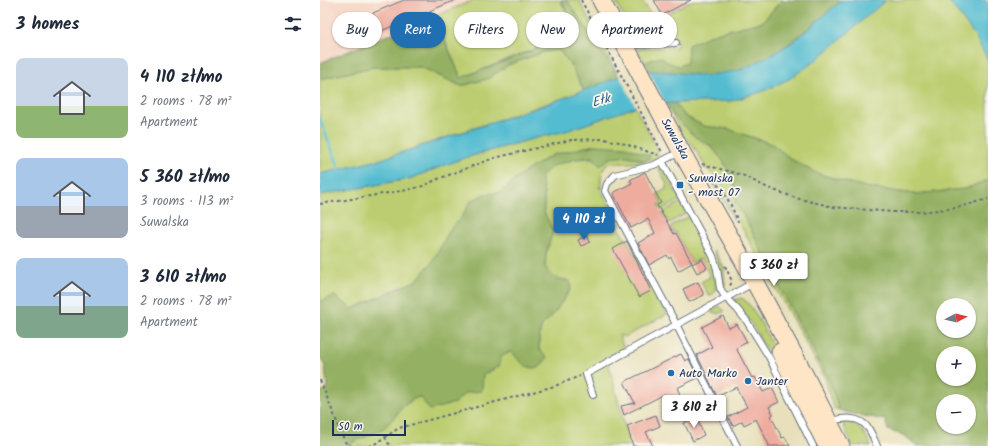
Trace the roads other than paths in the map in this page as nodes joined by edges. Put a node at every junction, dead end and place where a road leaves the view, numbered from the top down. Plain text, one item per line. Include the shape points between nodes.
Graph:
1 (590, 0) edge
2 (601, 0) edge
3 (630, 48) edge
4 (625, 59) junction
5 (670, 157) junction
6 (750, 284) junction
7 (725, 297) junction
8 (676, 324) junction
9 (790, 386) junction
10 (593, 396) dead end
11 (824, 425) junction
12 (737, 446) edge
13 (813, 446) edge
14 (826, 446) edge
15 (841, 446) edge
16 (877, 446) edge

1 - 4 street, Suwalska
2 - 4 street, Suwalska
3 - 4 lane
4 - 5 street, Suwalska
5 - 6 street, Suwalska
5 - 6 street, Suwalska via 690,168
5 - 7 lane via 714,256 720,288
5 - 8 lane, Suwalska via 654,165 615,174 605,191
6 - 7 lane
6 - 9 street, Suwalska
6 - 11 street, Suwalska
7 - 8 lane
7 - 9 lane via 746,320
8 - 10 lane via 586,374
8 - 12 lane, Suwalska
9 - 11 street, Suwalska
9 - 13 lane
11 - 14 street, Suwalska
11 - 15 street, Suwalska
11 - 16 lane via 842,418 864,423

